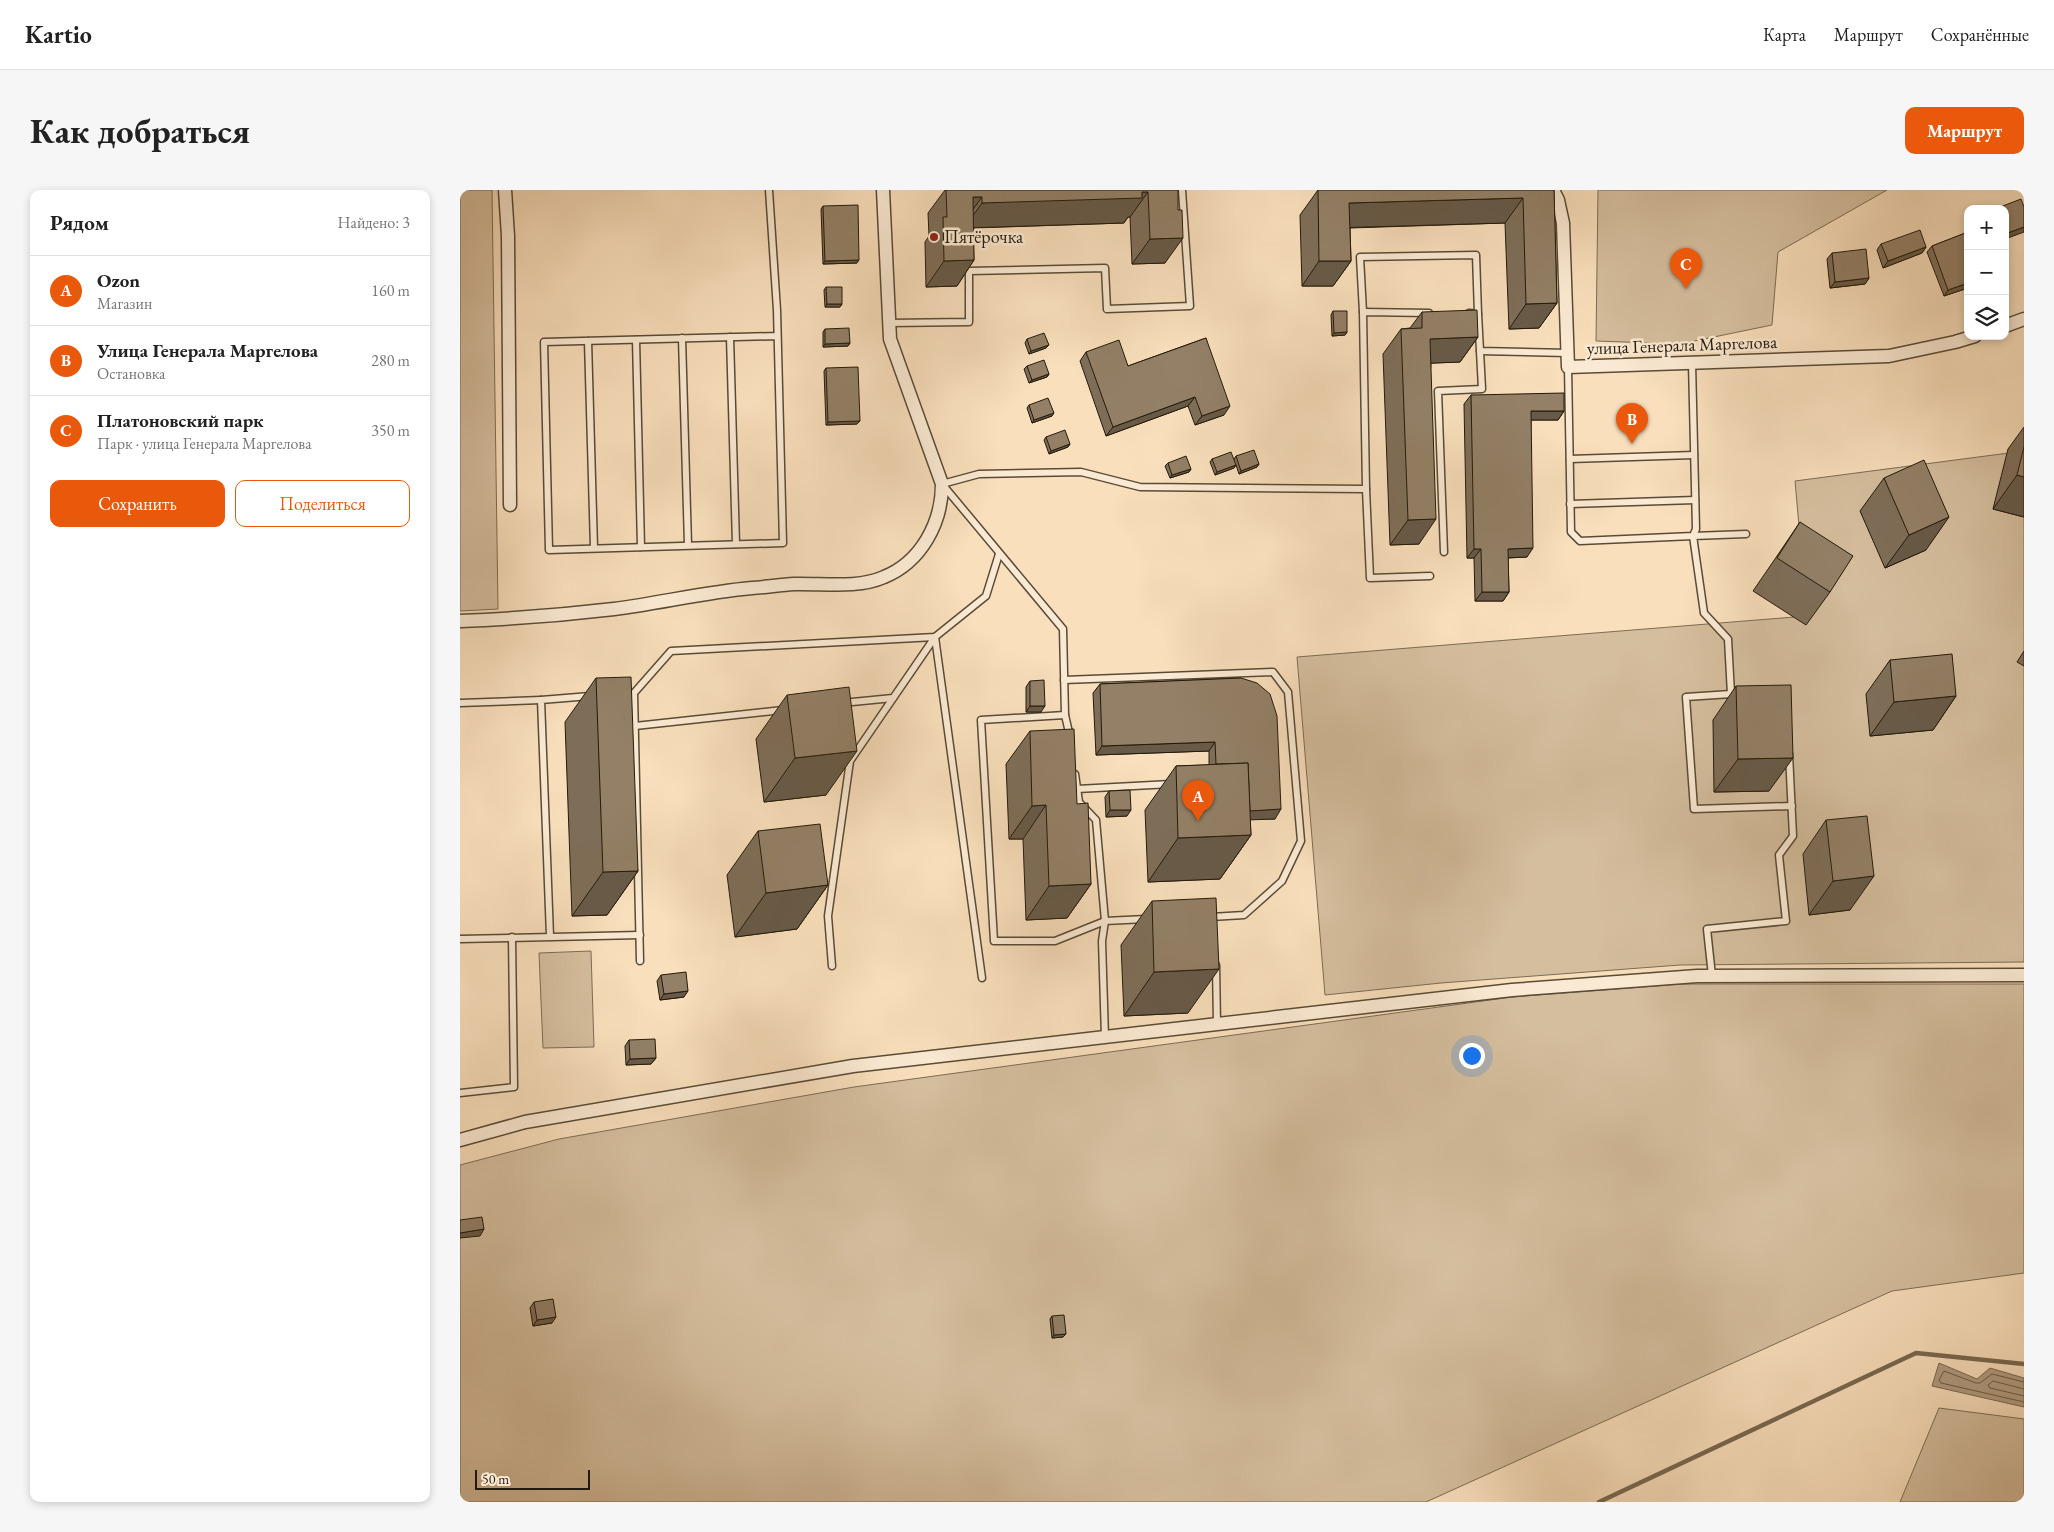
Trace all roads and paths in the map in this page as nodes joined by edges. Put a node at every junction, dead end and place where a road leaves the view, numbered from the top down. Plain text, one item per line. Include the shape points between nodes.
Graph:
1 (505, 190) edge
2 (769, 190) edge
3 (883, 190) edge
4 (1182, 190) edge
5 (1553, 190) edge
6 (1363, 312) junction
7 (1440, 313) edge
8 (1459, 313) edge
9 (1478, 314) junction
10 (2024, 319) edge
11 (889, 323) junction
12 (2009, 325) edge
13 (778, 336) junction
14 (730, 337) junction
15 (682, 338) junction
16 (1964, 339) edge
17 (636, 340) junction
18 (588, 341) junction
19 (1480, 351) junction
20 (1568, 353) junction
21 (1692, 363) junction
22 (1568, 367) junction
23 (1694, 455) junction
24 (1570, 459) junction
25 (942, 484) junction
26 (1366, 489) junction
27 (1695, 500) junction
28 (1570, 504) junction
29 (510, 505) dead end
30 (1746, 534) dead end
31 (1693, 536) junction
32 (736, 544) junction
33 (688, 546) junction
34 (641, 547) junction
35 (594, 548) junction
36 (1444, 552) dead end
37 (999, 554) junction
38 (1430, 576) dead end
39 (460, 622) edge
40 (935, 637) junction
41 (1064, 680) junction
42 (634, 693) junction
43 (625, 694) edge
44 (1731, 694) junction
45 (1748, 694) edge
46 (597, 696) edge
47 (893, 698) junction
48 (541, 700) junction
49 (460, 703) edge
50 (833, 704) edge
51 (794, 708) edge
52 (1065, 715) junction
53 (635, 726) junction
54 (1070, 740) edge
55 (1788, 748) edge
56 (1074, 770) edge
57 (1180, 784) edge
58 (1077, 789) junction
59 (1792, 806) junction
60 (1204, 917) edge
61 (1214, 917) junction
62 (1154, 919) edge
63 (1105, 921) junction
64 (1214, 926) edge
65 (640, 935) junction
66 (550, 936) junction
67 (512, 938) junction
68 (460, 939) edge
69 (1215, 954) edge
70 (640, 961) dead end
71 (832, 966) dead end
72 (2024, 975) edge
73 (1712, 976) junction
74 (982, 978) dead end
75 (1217, 1024) junction
76 (1105, 1037) junction
77 (460, 1093) edge
78 (460, 1140) edge

1 - 29 street
2 - 13 lane
3 - 11 street
4 - 11 lane via 1190,306 1107,309 1105,268 969,271 969,322
5 - 20 street, улица Генерала Маргелова via 1564,222
6 - 7 lane
6 - 9 lane via 1360,257 1476,255
6 - 26 lane
8 - 9 lane
9 - 19 lane
10 - 12 street
11 - 25 street via 890,339
13 - 14 lane
13 - 32 lane via 783,543
14 - 15 lane
14 - 32 lane
15 - 17 lane
15 - 33 lane
16 - 21 street, улица Генерала Маргелова via 1889,356
17 - 18 lane
17 - 34 lane
18 - 35 lane
18 - 35 lane via 544,342 549,550
19 - 20 lane
19 - 36 lane via 1482,389 1438,391
20 - 22 street, улица Генерала Маргелова
21 - 22 street, улица Генерала Маргелова
21 - 23 lane
22 - 24 lane
23 - 24 lane
23 - 27 lane
24 - 28 lane
25 - 26 lane via 979,474 1080,472 1140,487
25 - 37 lane
25 - 39 street via 942,501 925,544 910,561 884,578 859,584 792,584 739,589 547,617
26 - 38 lane via 1370,578
27 - 28 lane
27 - 31 lane via 1696,529
28 - 31 lane via 1571,532 1580,541
30 - 31 lane
31 - 44 lane via 1704,613 1728,639
32 - 33 lane
33 - 34 lane
34 - 35 lane
37 - 40 lane via 986,596
37 - 41 lane via 1062,629
40 - 42 lane via 671,651
40 - 47 lane
40 - 74 lane
41 - 52 lane
41 - 61 lane via 1272,672 1288,692 1301,840 1282,881 1244,915
42 - 43 lane
42 - 53 lane
44 - 45 lane
44 - 59 lane via 1686,697 1694,809
46 - 48 lane
47 - 50 lane
47 - 71 lane via 850,761 828,916
48 - 49 lane
48 - 66 lane
51 - 53 lane
52 - 54 lane
52 - 63 lane via 982,720 994,941 1055,941
53 - 65 lane
55 - 59 lane
56 - 58 lane
57 - 58 lane
58 - 63 lane via 1079,802 1096,820
59 - 73 lane via 1794,836 1779,855 1786,921 1707,929
60 - 61 lane
61 - 64 lane
62 - 63 lane
63 - 76 lane via 1102,941
65 - 66 lane
65 - 70 lane
66 - 67 lane
67 - 68 lane
67 - 77 lane via 514,1087
69 - 75 lane
72 - 73 street
73 - 75 street via 1512,990
75 - 76 street
76 - 78 street via 834,1069 526,1122

